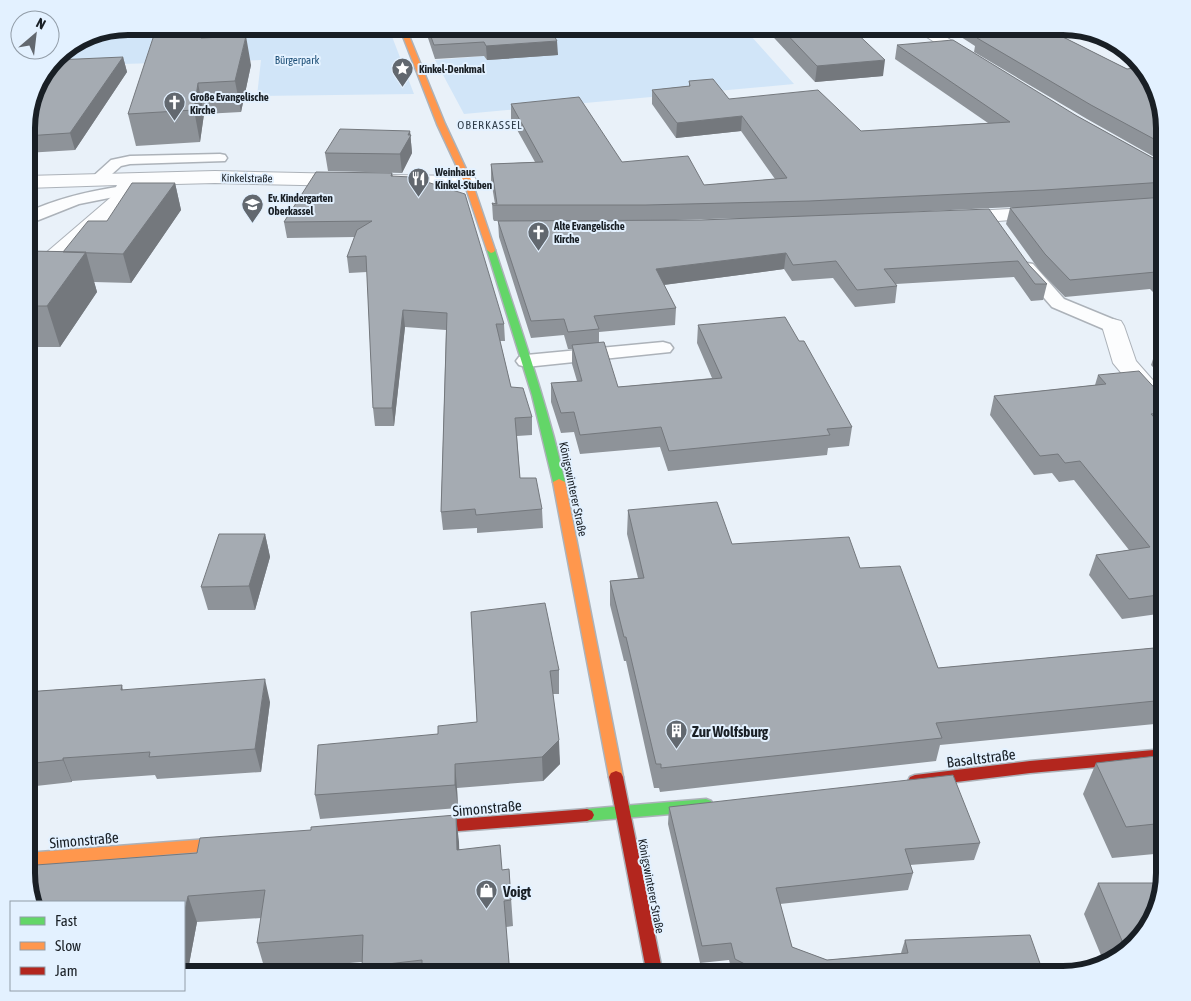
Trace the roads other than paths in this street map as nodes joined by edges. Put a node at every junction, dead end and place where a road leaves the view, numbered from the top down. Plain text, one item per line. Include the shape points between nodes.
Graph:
1 (406, 35) edge
2 (932, 35) edge
3 (990, 71) edge
4 (220, 158) dead end
5 (98, 179) junction
6 (35, 182) edge
7 (468, 182) junction
8 (127, 184) junction
9 (1064, 212) edge
10 (35, 216) edge
11 (990, 216) junction
12 (942, 218) edge
13 (1002, 234) edge
14 (1017, 255) edge
15 (35, 274) edge
16 (1113, 326) joint
17 (663, 348) dead end
18 (526, 361) junction
19 (1156, 398) edge
20 (1156, 756) edge
21 (908, 781) edge
22 (715, 804) edge
23 (622, 812) junction
24 (404, 830) edge
25 (245, 842) edge
26 (35, 859) edge
27 (653, 966) edge

1 - 7 main road, Königswinterer Straße
2 - 3 street
4 - 5 lane via 130,160 116,164
5 - 6 street, Kinkelstraße
5 - 8 street, Kinkelstraße
7 - 8 street, Kinkelstraße via 366,180
7 - 18 main road, Königswinterer Straße via 493,230
8 - 10 lane via 70,200
8 - 15 street via 118,201
9 - 11 street
11 - 12 street
11 - 13 lane
14 - 16 lane via 1058,303
16 - 19 street via 1126,363
17 - 18 lane
18 - 23 main road, Königswinterer Straße via 555,461
20 - 21 main road, Basaltstraße
22 - 23 main road
23 - 24 main road, Simonstraße
23 - 27 main road, Königswinterer Straße
25 - 26 main road, Simonstraße

